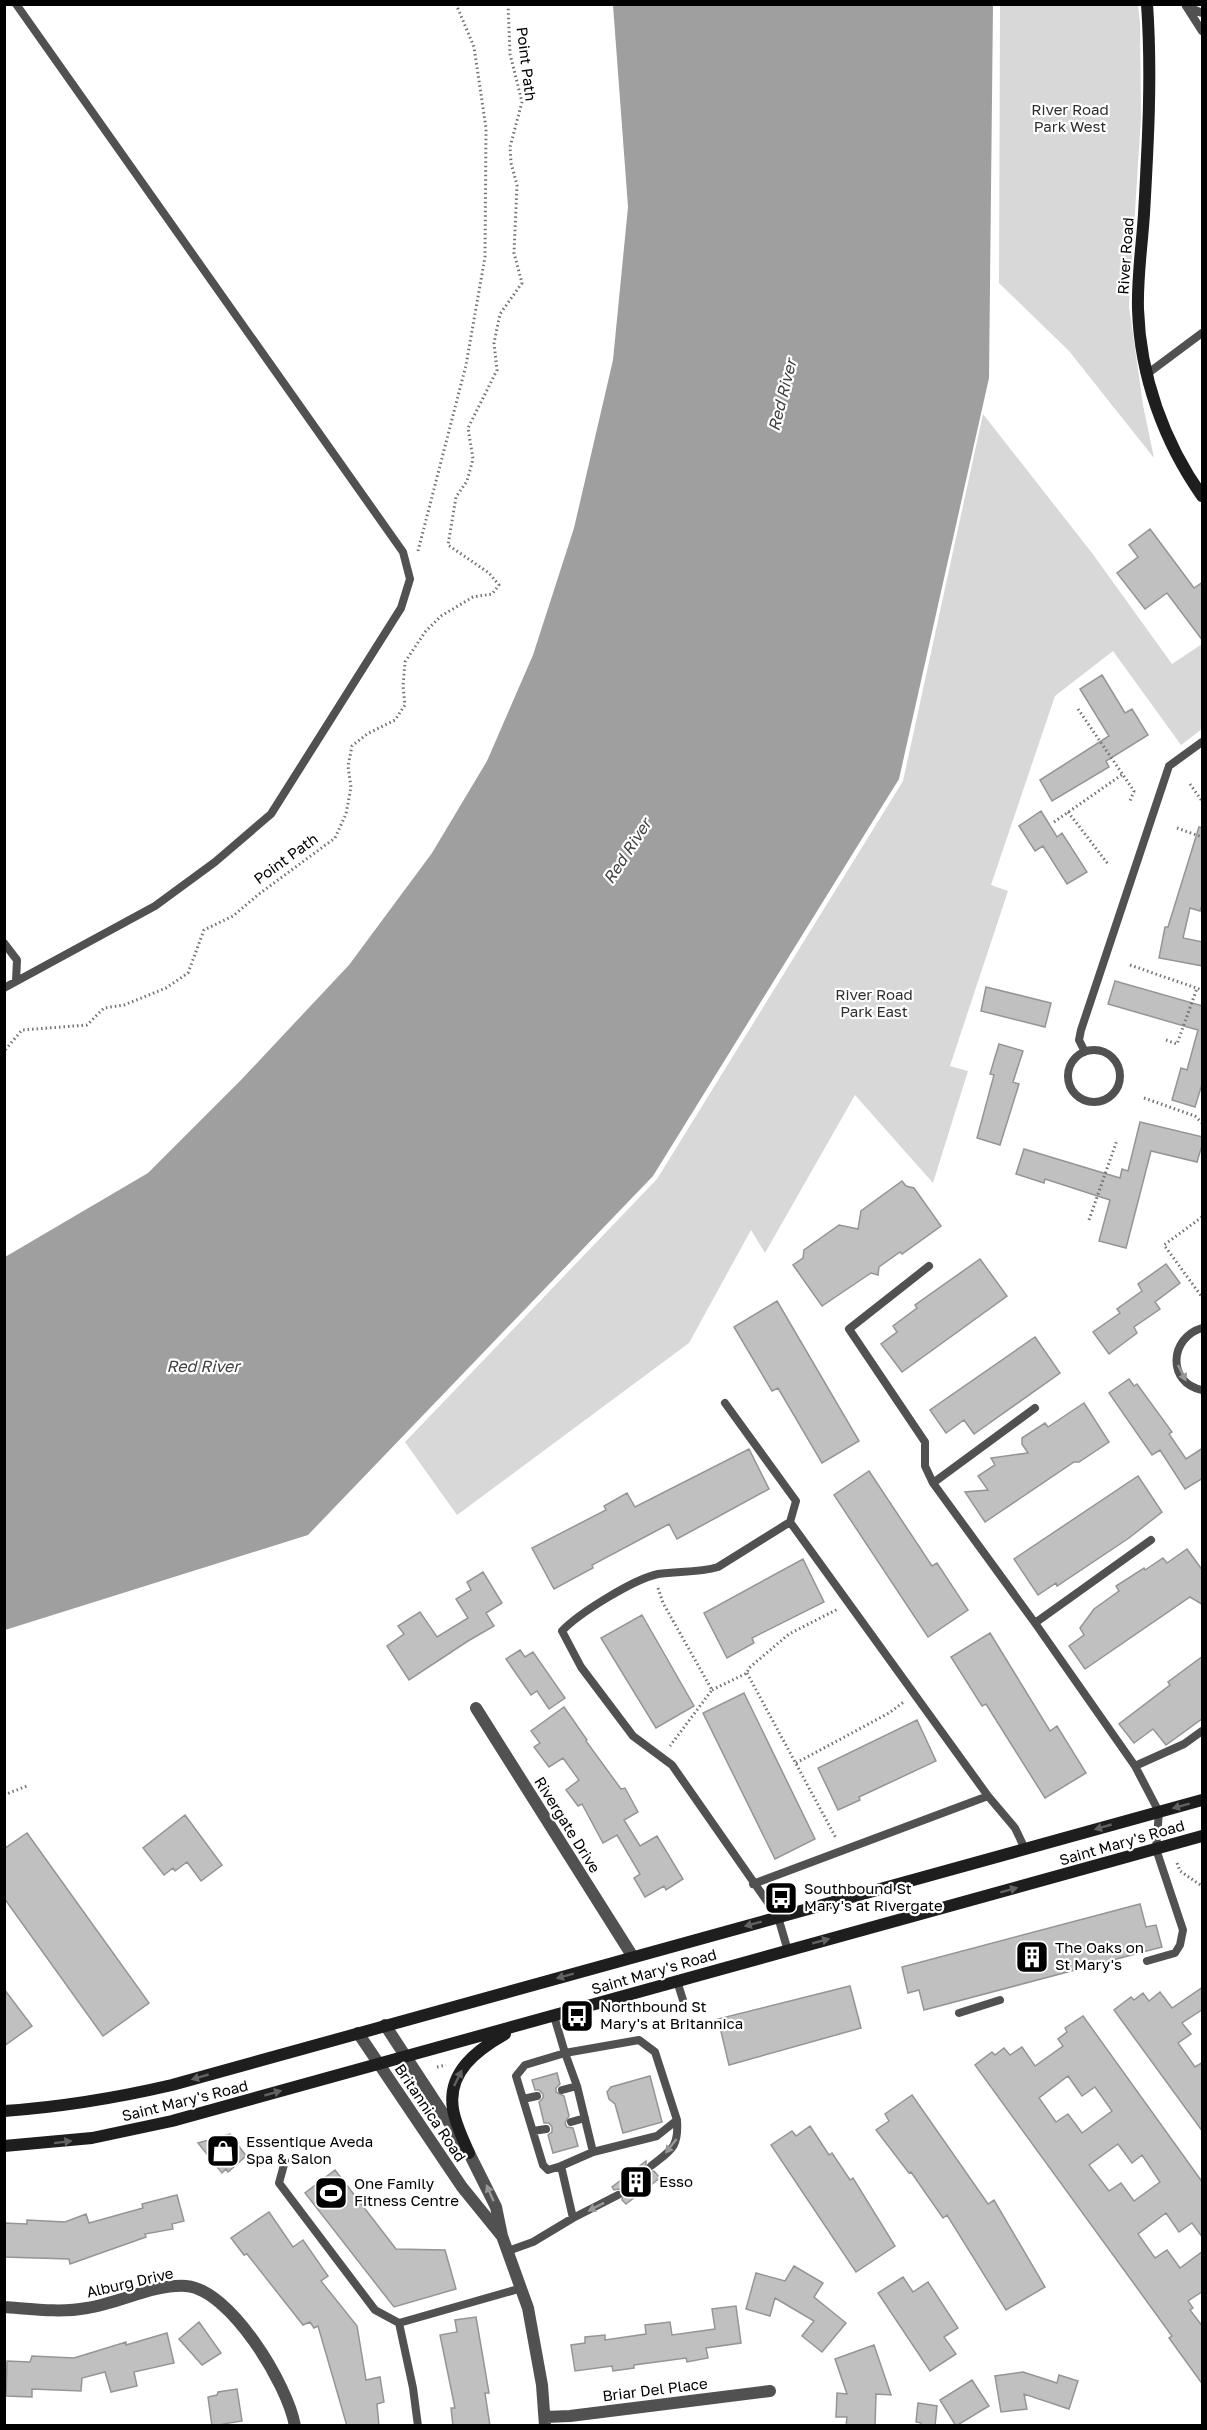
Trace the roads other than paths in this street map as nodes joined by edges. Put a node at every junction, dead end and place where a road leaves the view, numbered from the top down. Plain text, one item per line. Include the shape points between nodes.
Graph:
1 (16, 4) edge
2 (1147, 4) edge
3 (1183, 5) edge
4 (1203, 13) edge
5 (1203, 31) edge
6 (1203, 333) edge
7 (1147, 374) junction
8 (1203, 495) edge
9 (1203, 742) edge
10 (4, 943) edge
11 (16, 981) junction
12 (4, 988) edge
13 (1085, 1052) junction
14 (929, 1266) dead end
15 (1203, 1328) edge
16 (1203, 1390) edge
17 (725, 1403) dead end
18 (1035, 1408) dead end
19 (933, 1483) junction
20 (790, 1522) junction
21 (1151, 1540) dead end
22 (1035, 1623) junction
23 (476, 1708) dead end
24 (1203, 1731) edge
25 (1135, 1766) junction
26 (988, 1796) junction
27 (1203, 1800) edge
28 (1159, 1812) junction
29 (1203, 1836) edge
30 (1025, 1849) junction
31 (1156, 1849) junction
32 (753, 1884) junction
33 (778, 1917) junction
34 (788, 1951) junction
35 (633, 1957) junction
36 (1147, 1961) dead end
37 (677, 1981) junction
38 (683, 2000) dead end
39 (1000, 2000) dead end
40 (959, 2013) dead end
41 (554, 2016) junction
42 (521, 2024) junction
43 (386, 2025) junction
44 (358, 2033) junction
45 (565, 2053) junction
46 (407, 2055) junction
47 (378, 2063) junction
48 (577, 2086) junction
49 (562, 2090) dead end
50 (537, 2096) dead end
51 (523, 2099) junction
52 (4, 2111) edge
53 (585, 2118) junction
54 (676, 2120) junction
55 (571, 2122) dead end
56 (546, 2129) dead end
57 (533, 2131) junction
58 (4, 2146) edge
59 (593, 2152) junction
60 (469, 2153) junction
61 (285, 2161) dead end
62 (561, 2166) junction
63 (651, 2166) dead end
64 (618, 2195) dead end
65 (573, 2218) junction
66 (502, 2236) junction
67 (508, 2251) junction
68 (522, 2288) junction
69 (4, 2307) edge
70 (399, 2323) junction
71 (770, 2391) dead end
72 (545, 2421) edge
73 (295, 2426) edge
74 (418, 2426) edge

1 - 11 lane via 403,552 410,579 401,608 271,814 155,906
2 - 7 main road, River Road via 1149,129 1138,309
3 - 4 lane
3 - 5 lane
6 - 7 lane
7 - 8 main road, River Road via 1171,445
9 - 13 lane via 1169,766 1081,1030 1079,1040
10 - 11 lane via 16,960
11 - 12 lane
13 - 13 lane via 1072,1063 1069,1080 1077,1095 1101,1101 1114,1092 1119,1068 1102,1051
14 - 19 lane via 849,1329 925,1442 925,1466
15 -> 16 lane via 1186,1337 1177,1356 1181,1376
17 - 20 lane via 796,1501
18 - 19 lane
19 - 22 lane
20 - 26 lane
20 - 32 lane via 718,1567 645,1578 574,1619 562,1631 581,1667 633,1736 672,1765
21 - 22 lane
22 - 25 lane
23 - 35 street, Rivergate Drive
24 - 25 lane
25 - 28 lane
26 - 30 lane via 1015,1828
26 - 32 lane
27 -> 28 main road, Saint Mary's Road
28 -> 30 main road, Saint Mary's Road
28 - 31 lane
29 - 31 main road, Saint Mary's Road
30 - 33 main road, Saint Mary's Road
34 -> 31 main road, Saint Mary's Road
31 - 36 lane via 1183,1930 1175,1953
32 - 33 lane
33 - 34 lane
33 -> 35 main road, Saint Mary's Road
34 - 37 main road, Saint Mary's Road
35 -> 43 main road, Saint Mary's Road
37 - 38 lane
37 - 41 main road, Saint Mary's Road
39 - 40 lane
41 - 42 main road, Saint Mary's Road
41 - 45 lane
42 - 46 main road, Saint Mary's Road
60 -> 42 main road via 453,2111 451,2093 456,2079 467,2061 485,2045
43 - 44 main road, Saint Mary's Road
43 - 46 street, Britannica Road
44 - 47 street, Britannica Road
44 -> 52 main road, Saint Mary's Road via 125,2096 57,2108
45 - 48 lane
45 - 51 lane via 525,2066 516,2076
45 - 54 lane via 639,2040 655,2052
46 - 47 main road, Saint Mary's Road
46 - 60 street, Britannica Road
58 -> 47 main road, Saint Mary's Road via 128,2131
47 - 66 street, Britannica Road via 459,2182
48 - 49 lane
48 - 53 lane
50 - 51 lane
51 - 57 lane
53 - 55 lane
53 - 59 lane
54 - 59 lane via 657,2136
54 -> 63 lane via 678,2137 674,2146
56 - 57 lane
57 - 62 lane via 543,2165 548,2170
59 - 62 lane
66 -> 60 street, Britannica Road via 496,2207
61 - 70 lane via 279,2183 375,2310
62 - 65 lane
64 -> 65 lane
65 - 67 lane via 533,2242
66 - 67 street, Britannica Road
67 - 68 street, Britannica Road
68 - 70 lane
68 - 72 street, Britannica Road via 533,2331
69 - 73 street, Alburg Drive via 78,2310 166,2288 197,2288 216,2301 264,2354 283,2387
70 - 74 lane
71 - 72 street, Briar Del Place

